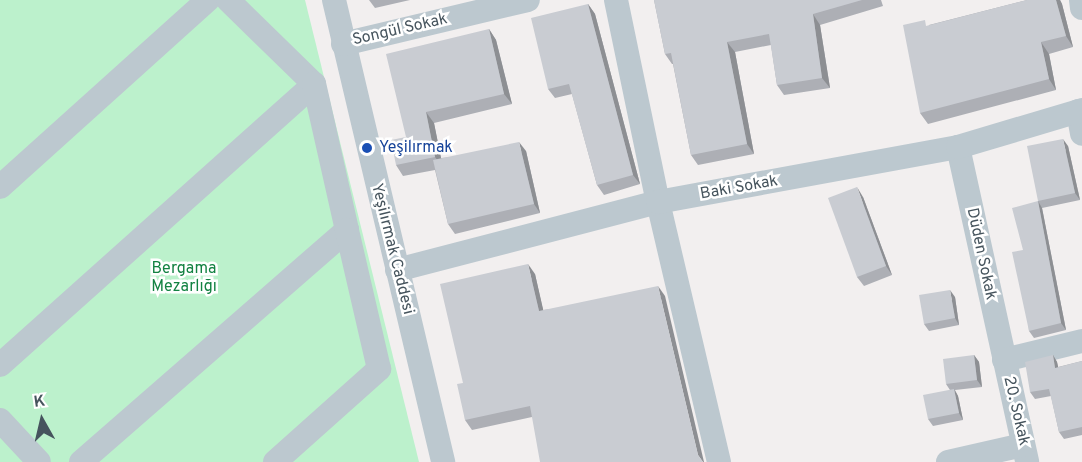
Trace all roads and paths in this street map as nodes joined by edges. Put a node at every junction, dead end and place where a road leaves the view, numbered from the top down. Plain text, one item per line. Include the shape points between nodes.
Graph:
1 (208, 0) edge
2 (228, 0) edge
3 (334, 0) edge
4 (528, 0) edge
5 (616, 0) edge
6 (1081, 0) edge
7 (1082, 8) edge
8 (343, 44) junction
9 (314, 84) junction
10 (1081, 118) edge
11 (958, 147) junction
12 (0, 187) edge
13 (658, 202) junction
14 (347, 230) junction
15 (397, 270) junction
16 (1082, 341) edge
17 (1004, 360) junction
18 (0, 365) edge
19 (0, 420) edge
20 (1025, 453) edge
21 (39, 462) edge
22 (81, 462) edge
23 (276, 462) edge
24 (443, 462) edge
25 (719, 462) edge
26 (948, 462) edge

1 - 12 street
2 - 9 street
3 - 8 street, Yeşilırmak Caddesi
4 - 8 street, Songül Sokak
5 - 13 street
6 - 7 street
8 - 15 street, Yeşilırmak Caddesi
9 - 14 street
9 - 18 street
10 - 11 street, Baki Sokak
11 - 13 street, Baki Sokak
11 - 17 street, Düden Sokak
13 - 15 street, Baki Sokak
13 - 25 street
14 - 22 street
14 - 23 street via 379,369
15 - 24 street, Yeşilırmak Caddesi
16 - 17 street
17 - 20 street, 20. Sokak
19 - 21 street
20 - 26 street

